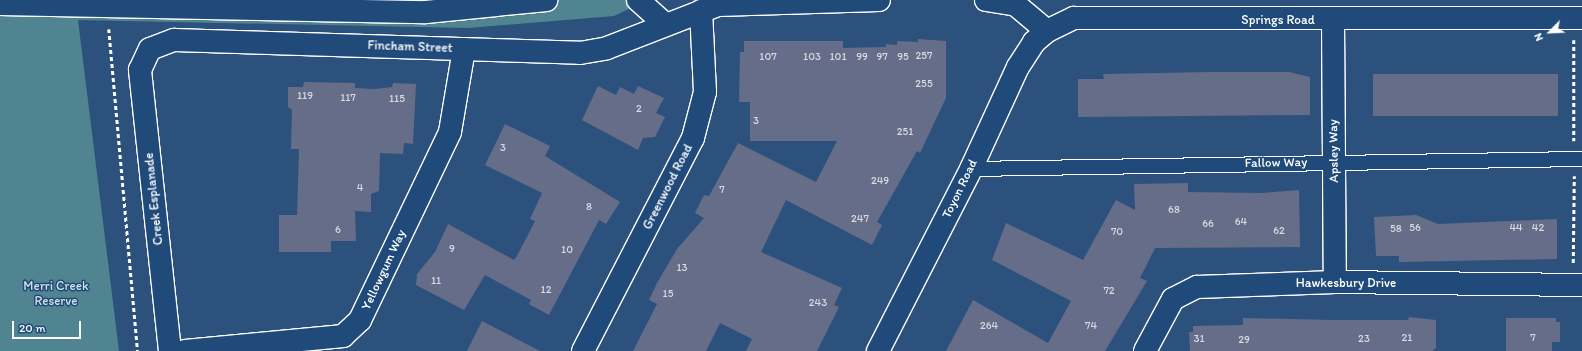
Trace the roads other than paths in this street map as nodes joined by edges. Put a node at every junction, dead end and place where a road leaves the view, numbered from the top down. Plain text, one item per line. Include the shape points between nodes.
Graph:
1 (546, 0) edge
2 (638, 0) edge
3 (878, 0) edge
4 (986, 0) edge
5 (0, 4) edge
6 (701, 11) junction
7 (1582, 18) edge
8 (1333, 20) junction
9 (665, 24) junction
10 (1047, 31) junction
11 (150, 49) joint
12 (464, 49) junction
13 (1582, 159) edge
14 (1334, 162) junction
15 (970, 169) junction
16 (1336, 282) junction
17 (1582, 285) edge
18 (170, 351) edge
19 (185, 351) edge
20 (583, 351) edge
21 (878, 351) edge
22 (1145, 351) edge

1 - 5 street via 426,12
2 - 9 street
3 - 6 street via 718,5
4 - 10 street via 1016,5
6 - 9 street
6 - 20 street, Greenwood Road via 705,92 693,138
7 - 8 street, Springs Road
8 - 10 street, Springs Road via 1074,18
8 - 14 street, Apsley Way
9 - 12 street, Fincham Street via 607,48 580,53
10 - 15 street, Toyon Road via 1034,42 1018,67
11 - 12 street, Fincham Street via 174,40
11 - 18 street, Creek Esplanade via 140,70
12 - 19 street, Yellowgum Way via 450,132 360,320 343,336
13 - 14 lane, Fallow Way
14 - 15 lane, Fallow Way
14 - 16 street, Apsley Way
15 - 21 street, Toyon Road
16 - 17 street, Hawkesbury Drive
16 - 22 street, Hawkesbury Drive via 1212,285 1183,292 1164,311

